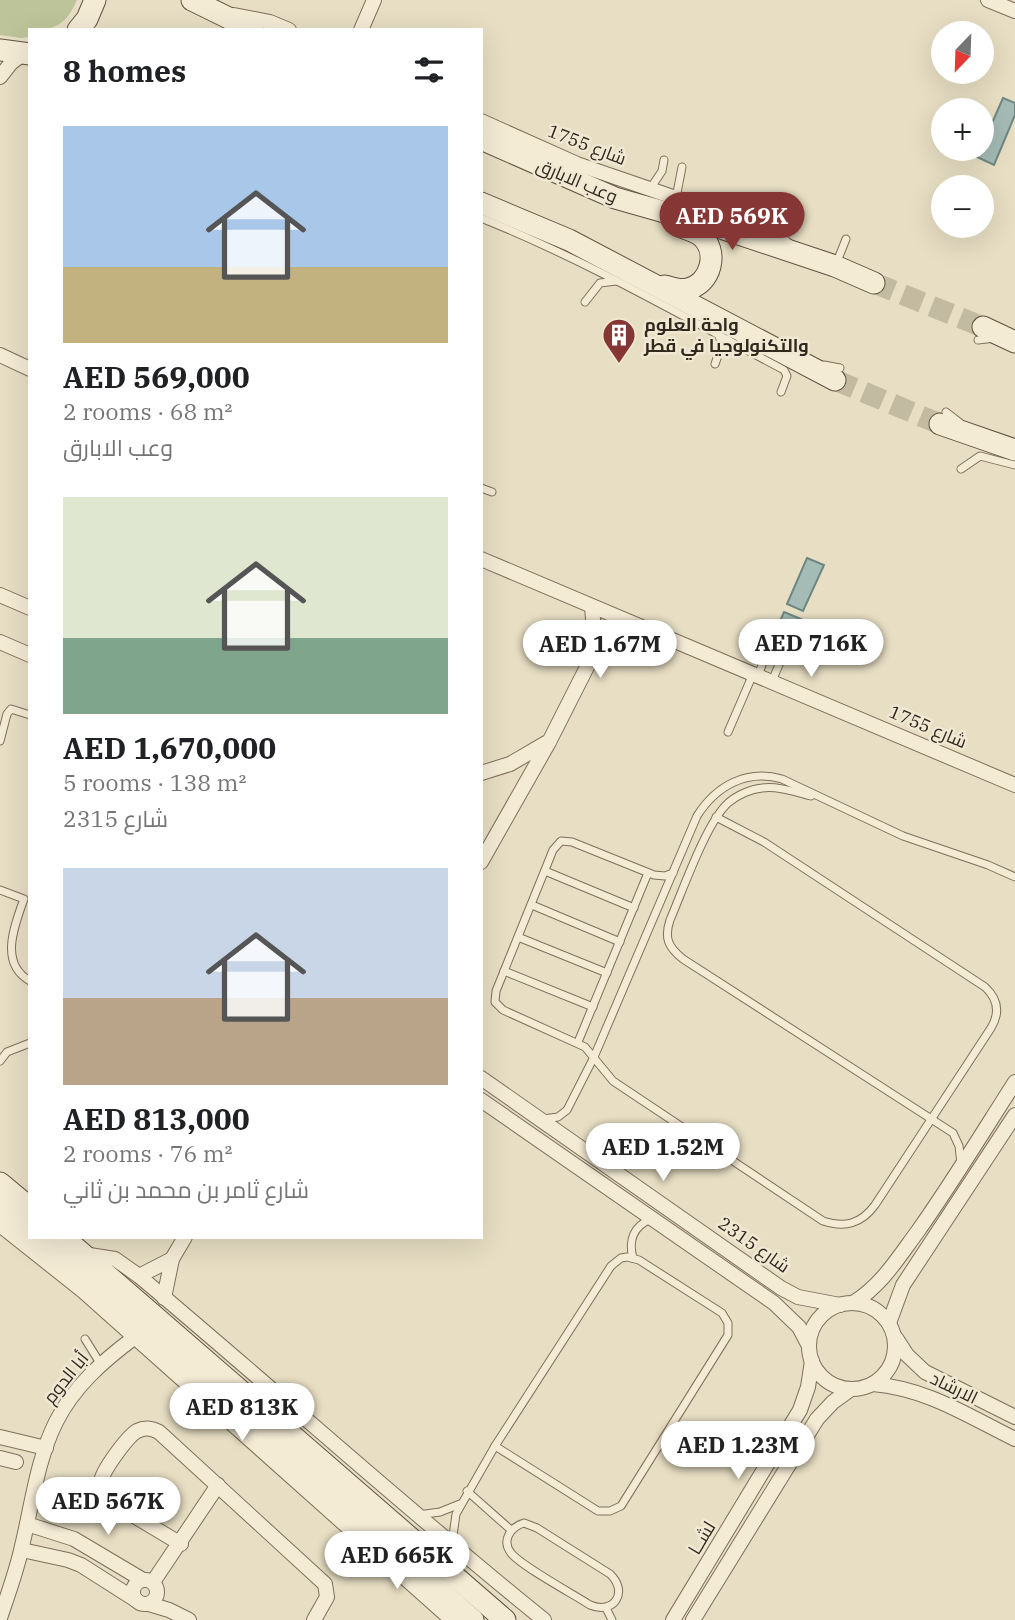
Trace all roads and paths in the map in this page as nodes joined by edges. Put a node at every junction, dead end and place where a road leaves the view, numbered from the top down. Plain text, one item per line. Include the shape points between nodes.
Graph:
1 (95, 0) edge
2 (192, 0) edge
3 (374, 0) edge
4 (988, 0) edge
5 (1015, 11) edge
6 (218, 13) junction
7 (80, 28) edge
8 (249, 28) edge
9 (284, 28) edge
10 (362, 28) edge
11 (0, 50) edge
12 (26, 54) edge
13 (0, 77) edge
14 (483, 122) edge
15 (484, 139) edge
16 (664, 160) dead end
17 (681, 167) dead end
18 (650, 189) junction
19 (615, 198) junction
20 (677, 198) junction
21 (483, 204) edge
22 (483, 219) edge
23 (846, 239) dead end
24 (794, 252) junction
25 (835, 266) junction
26 (639, 278) junction
27 (617, 281) junction
28 (869, 284) tunnel mouth
29 (585, 302) dead end
30 (717, 334) junction
31 (4, 359) edge
32 (715, 364) dead end
33 (28, 368) edge
34 (838, 374) tunnel mouth
35 (781, 392) dead end
36 (943, 418) tunnel mouth
37 (1015, 450) edge
38 (1015, 465) edge
39 (961, 469) dead end
40 (483, 489) edge
41 (492, 492) dead end
42 (483, 560) edge
43 (0, 595) edge
44 (28, 607) edge
45 (592, 607) junction
46 (0, 642) edge
47 (28, 654) edge
48 (766, 654) dead end
49 (781, 660) dead end
50 (755, 675) junction
51 (772, 681) junction
52 (28, 714) edge
53 (727, 732) dead end
54 (0, 741) edge
55 (549, 742) junction
56 (483, 773) edge
57 (1015, 785) edge
58 (818, 797) junction
59 (716, 817) junction
60 (483, 858) edge
61 (545, 871) junction
62 (648, 873) junction
63 (673, 873) junction
64 (1015, 877) edge
65 (0, 890) edge
66 (27, 900) edge
67 (532, 905) junction
68 (634, 908) junction
69 (518, 937) junction
70 (620, 942) junction
71 (504, 971) junction
72 (607, 972) junction
73 (28, 980) edge
74 (593, 1007) junction
75 (578, 1042) junction
76 (28, 1044) edge
77 (594, 1057) junction
78 (0, 1062) edge
79 (483, 1079) edge
80 (1015, 1082) edge
81 (483, 1101) edge
82 (1015, 1115) edge
83 (932, 1118) junction
84 (542, 1119) junction
85 (961, 1169) junction
86 (0, 1183) edge
87 (0, 1206) edge
88 (28, 1206) edge
89 (652, 1218) junction
90 (0, 1225) edge
91 (28, 1229) edge
92 (39, 1239) edge
93 (66, 1239) edge
94 (184, 1239) edge
95 (83, 1254) junction
96 (633, 1258) junction
97 (172, 1259) junction
98 (139, 1276) junction
99 (164, 1298) junction
100 (847, 1304) junction
101 (892, 1329) junction
102 (135, 1337) junction
103 (85, 1339) dead end
104 (809, 1346) junction
105 (812, 1361) junction
106 (100, 1363) junction
107 (873, 1384) junction
108 (851, 1389) junction
109 (1015, 1417) edge
110 (327, 1436) junction
111 (0, 1437) edge
112 (1015, 1439) edge
113 (495, 1446) junction
114 (46, 1448) junction
115 (314, 1453) junction
116 (0, 1458) edge
117 (16, 1462) dead end
118 (218, 1485) junction
119 (467, 1491) junction
120 (461, 1504) junction
121 (418, 1515) junction
122 (27, 1524) junction
123 (511, 1530) junction
124 (181, 1544) junction
125 (452, 1547) junction
126 (22, 1550) junction
127 (415, 1570) junction
128 (151, 1584) junction
129 (423, 1595) junction
130 (142, 1602) junction
131 (682, 1607) junction
132 (606, 1608) junction
133 (0, 1618) edge
134 (184, 1618) edge
135 (694, 1618) edge
136 (314, 1620) edge
137 (452, 1620) edge
138 (473, 1620) edge
139 (505, 1620) edge
140 (544, 1620) edge
141 (612, 1620) edge
142 (663, 1620) edge
143 (673, 1620) edge

1 - 7 street
2 - 6 street
3 - 10 street
4 - 5 street
6 - 8 street
6 - 9 street via 258,18
11 - 12 street
12 - 13 street
14 - 18 street, شارع 1755 via 566,160
15 - 19 street, وعب الابارق
16 - 18 lane
17 - 20 lane
18 - 20 street, شارع 1755
19 - 24 street, وعب الابارق
19 - 26 street via 699,234 710,251 709,271 691,289
20 - 24 street, شارع 1755 via 766,229
21 - 26 street via 569,240
22 - 27 lane
23 - 25 lane
24 - 25 street, وعب الابارق
25 - 28 street, وعب الابارق
26 - 34 street via 803,363
27 - 29 lane via 600,283
27 - 30 lane
30 - 32 lane via 722,344
30 - 35 lane via 784,370 787,376
31 - 33 street
36 - 37 street via 969,434
38 - 39 lane via 980,456
40 - 41 lane
42 - 45 street, شارع 1755
43 - 44 street
45 - 50 street, شارع 1755
45 - 55 street via 594,649
46 - 47 street
48 - 50 lane
49 - 51 lane
50 - 51 street, شارع 1755
50 - 53 lane
51 - 57 street, شارع 1755
52 - 54 lane via 11,709
55 - 56 street
55 - 60 street
58 - 59 lane via 761,788 734,798
58 - 63 lane via 767,775 730,783 704,805
58 - 64 lane via 903,836
59 - 83 lane via 670,920 666,934 670,947
59 - 83 lane via 764,842 991,992 997,1006 995,1021
61 - 62 lane via 556,845 566,840
61 - 67 lane
61 - 68 lane
62 - 63 lane
62 - 68 lane
63 - 77 lane
65 - 66 lane
66 - 73 lane via 7,940 6,959 17,975
67 - 69 lane
67 - 70 lane
68 - 70 lane
69 - 71 lane
69 - 72 lane
70 - 72 lane
71 - 74 lane
71 - 75 lane via 494,996 498,1007
72 - 74 lane
74 - 75 lane
75 - 77 lane
76 - 78 lane via 7,1052
77 - 83 lane via 613,1081 835,1225 858,1222 868,1215
77 - 84 lane via 567,1110 558,1117
79 - 84 street, شارع 2315
80 - 85 street
81 - 89 street, شارع 2315
82 - 101 street via 903,1284
83 - 85 lane via 953,1133
84 - 100 street, شارع 2315 via 781,1288 799,1297
85 - 100 street via 880,1282
86 - 88 street
87 - 91 street
89 - 96 lane via 634,1234
89 - 104 street, شارع 2315 via 774,1303 799,1327
90 - 102 street
92 - 127 street
93 - 95 street
94 - 97 street
95 - 98 street via 115,1259
95 - 115 street
96 - 113 lane via 621,1258 611,1266
96 - 113 lane via 722,1313 728,1335 621,1506 598,1511
97 - 98 street
97 - 99 street
98 - 99 street
99 - 110 street
100 - 101 street via 874,1308
100 - 104 street via 820,1317
101 - 107 street via 893,1360
101 - 109 street, الارشاد via 906,1355 925,1372
102 - 106 street, أبا الدوم
102 - 129 street
103 - 106 lane
104 - 105 street
105 - 108 street via 830,1383
105 - 131 street, لشــا via 800,1410
106 - 114 street, أبا الدوم via 65,1407
107 - 108 street
107 - 112 street, الارشاد via 930,1396
108 - 135 street, لشــا via 817,1419
110 - 115 street
110 - 121 street
111 - 114 street
113 - 119 lane
114 - 122 street, أبا الدوم
115 - 139 street
116 - 117 street
118 - 124 street
118 - 124 street via 149,1428 134,1433 107,1468 101,1482 106,1498
118 - 136 street via 325,1584 327,1597
119 - 120 lane
119 - 123 lane
120 - 121 lane
120 - 125 lane
121 - 125 street
122 - 126 street, أبا الدوم
122 - 128 street via 81,1542
123 - 132 lane via 507,1545 516,1558 590,1605
123 - 132 lane via 531,1524 610,1574 619,1588 618,1596
124 - 128 street
125 - 140 street
126 - 130 street via 81,1565
126 - 133 street, أبا الدوم
127 - 129 street
127 - 138 street
128 - 130 street via 156,1599
128 - 130 street via 136,1584 133,1589
128 - 134 street
129 - 137 street
130 - 134 street
131 - 135 street
131 - 142 lane
131 - 143 street, لشــا
132 - 141 lane

